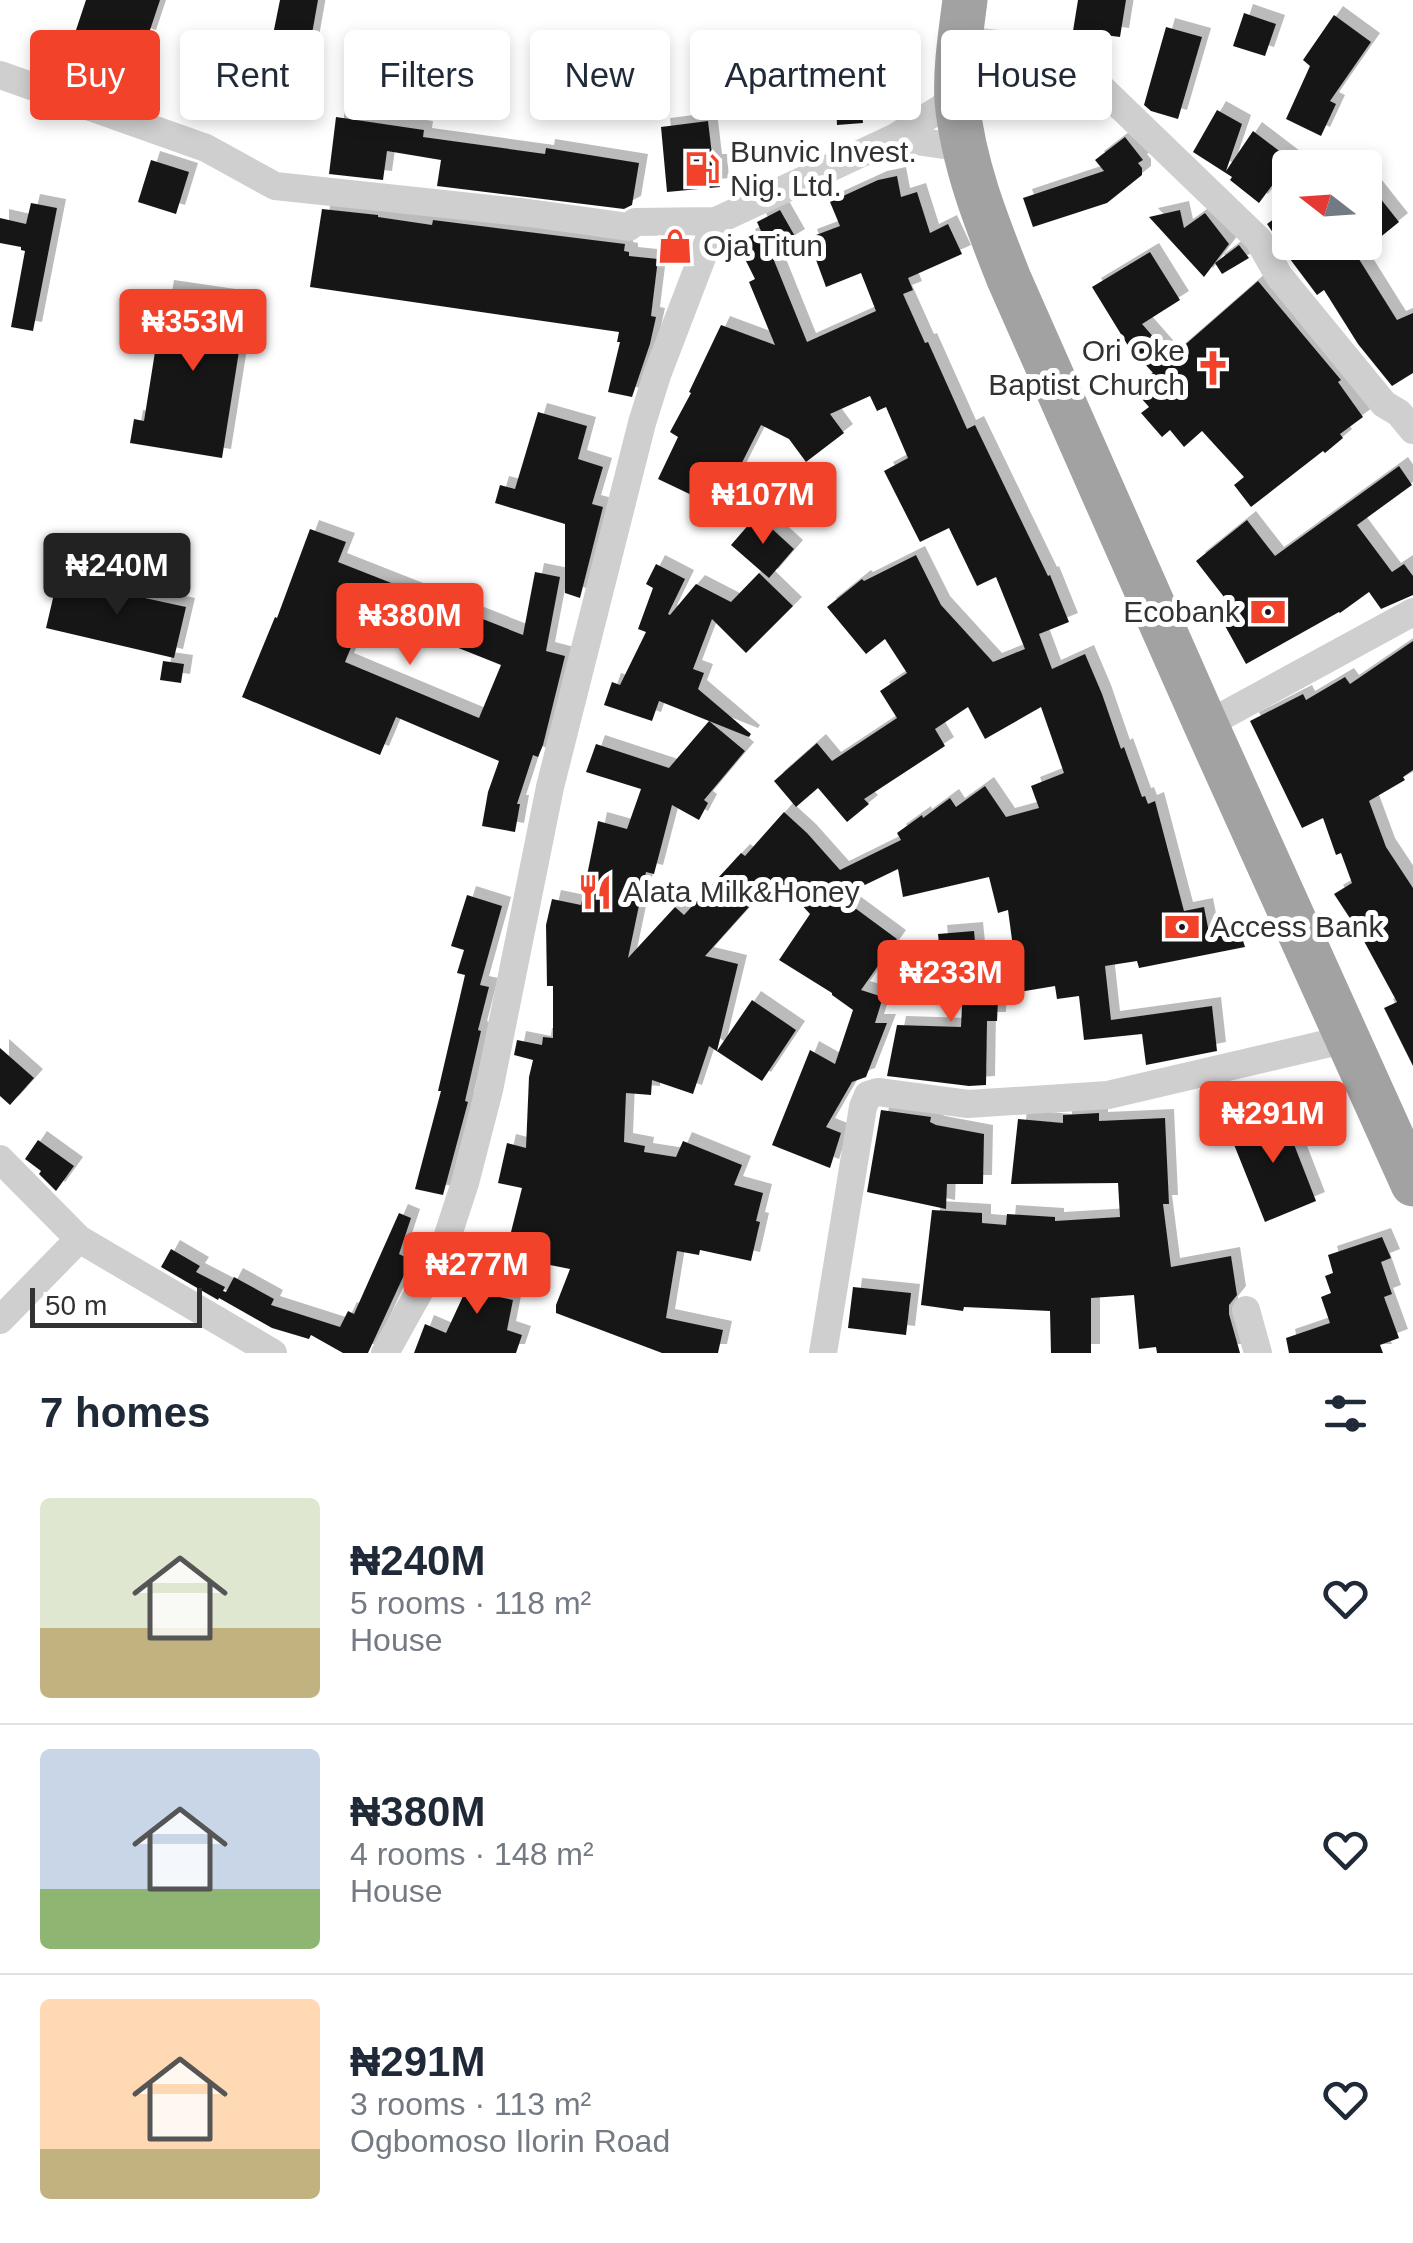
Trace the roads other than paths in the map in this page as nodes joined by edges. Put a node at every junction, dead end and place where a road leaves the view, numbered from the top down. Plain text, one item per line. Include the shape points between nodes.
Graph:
1 (963, 20) edge
2 (0, 76) edge
3 (941, 108) edge
4 (961, 120) edge
5 (894, 138) junction
6 (965, 148) junction
7 (716, 221) junction
8 (1413, 430) edge
9 (1413, 612) edge
10 (1206, 726) junction
11 (1347, 1039) junction
12 (0, 1159) edge
13 (1413, 1184) edge
14 (80, 1238) junction
15 (1246, 1310) dead end
16 (0, 1320) edge
17 (272, 1353) edge
18 (385, 1353) edge
19 (823, 1353) edge
20 (1258, 1353) edge

1 - 8 street via 1046,49 1093,80 1258,239 1279,276
2 - 7 street via 206,148 275,186 629,227
3 - 5 street
4 - 6 highway
5 - 6 street
5 - 7 street
6 - 10 highway via 1009,279
7 - 18 street via 642,423 550,787 465,1183 444,1246
9 - 10 street
10 - 11 highway
11 - 13 highway
11 - 19 street via 1084,1098 968,1104 868,1096
12 - 14 street
14 - 16 street
14 - 17 street
15 - 20 street

